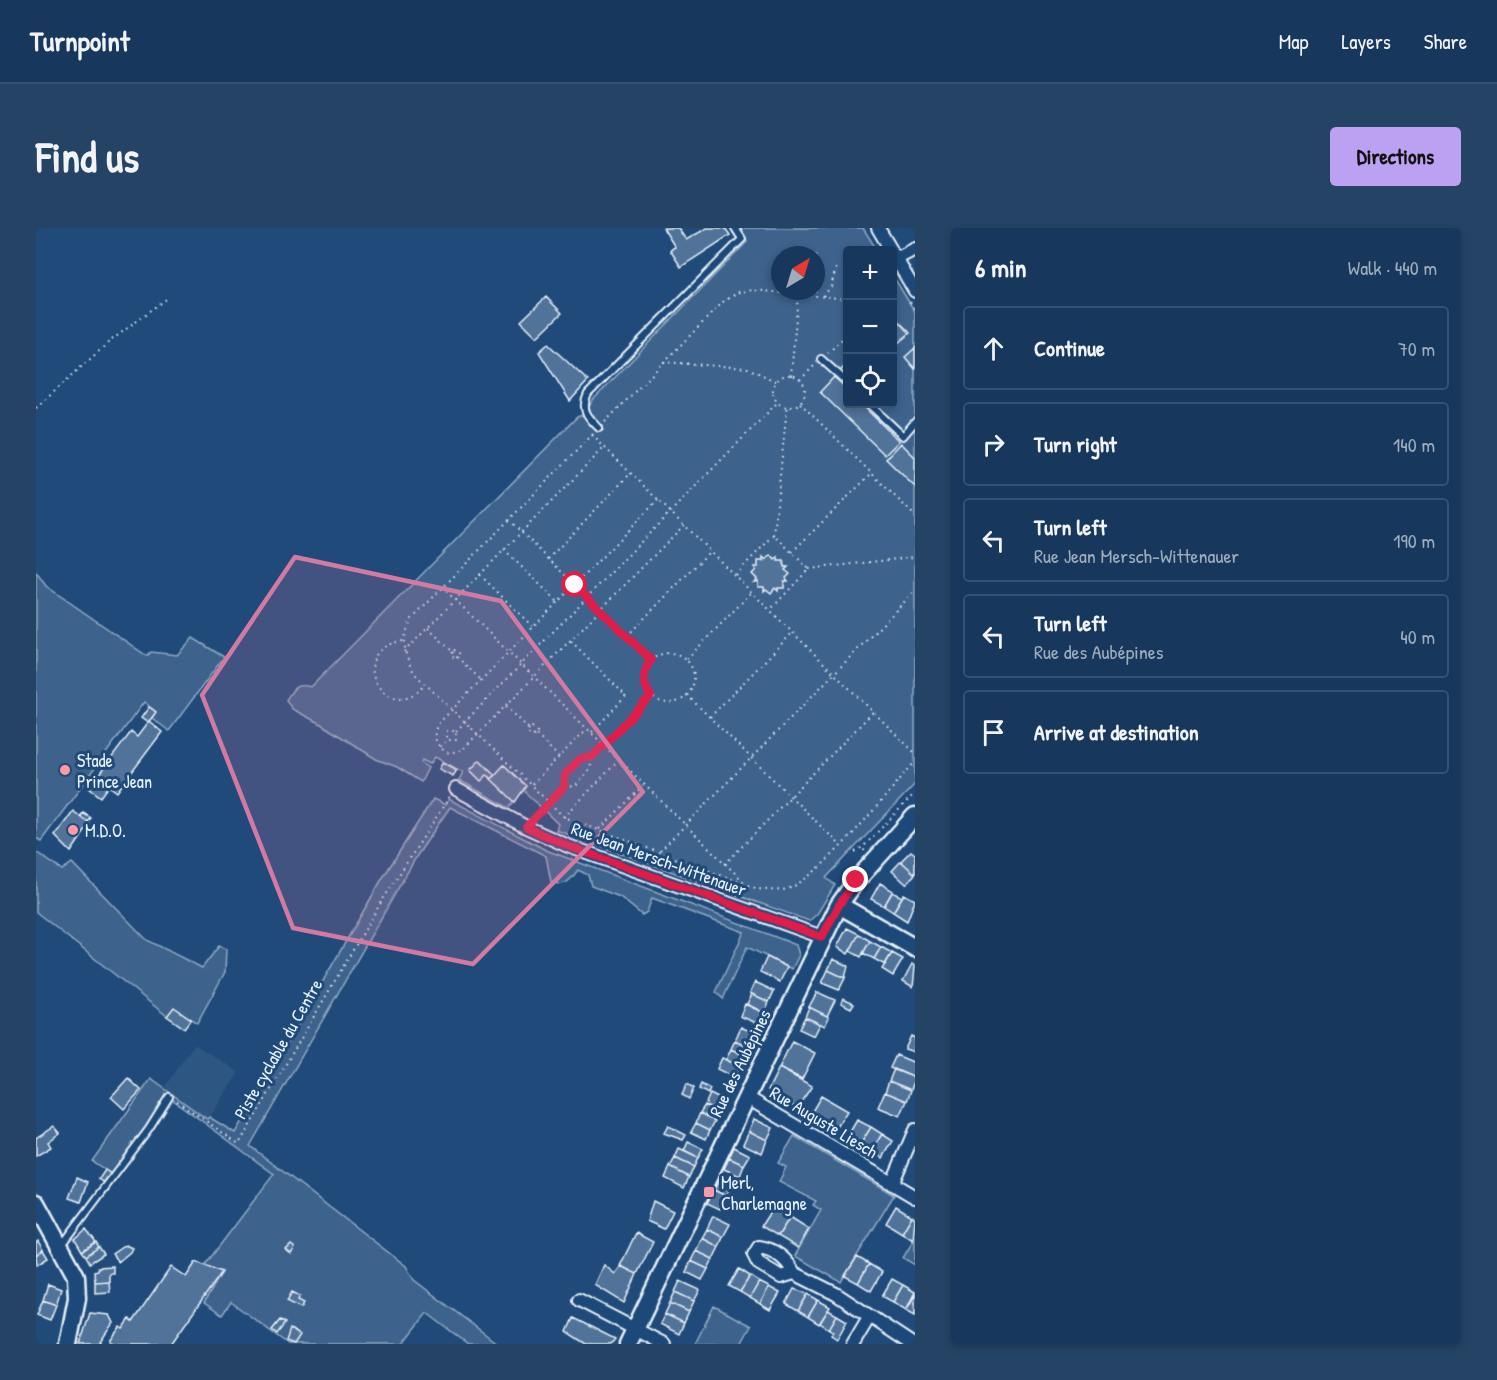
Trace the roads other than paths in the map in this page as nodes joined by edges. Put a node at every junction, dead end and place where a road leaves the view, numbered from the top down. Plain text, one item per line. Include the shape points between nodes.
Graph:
1 (735, 228) edge
2 (878, 228) edge
3 (888, 246) edge
4 (915, 249) edge
5 (897, 253) edge
6 (897, 261) edge
7 (915, 291) edge
8 (822, 359) dead end
9 (843, 378) edge
10 (873, 408) edge
11 (915, 422) edge
12 (599, 428) road end
13 (456, 789) dead end
14 (915, 816) edge
15 (839, 905) junction
16 (822, 937) junction
17 (915, 948) edge
18 (169, 1097) road end
19 (746, 1097) junction
20 (915, 1130) edge
21 (892, 1184) junction
22 (915, 1197) edge
23 (36, 1203) edge
24 (61, 1246) junction
25 (794, 1273) dead end
26 (579, 1300) dead end
27 (869, 1317) junction
28 (73, 1319) junction
29 (632, 1337) edge
30 (61, 1344) edge
31 (68, 1344) edge
32 (663, 1344) edge
33 (853, 1344) edge
34 (912, 1344) edge

1 - 12 lane via 742,239 588,394 583,403 585,414
2 - 3 street
4 - 5 street
6 - 7 street
8 - 9 lane
10 - 11 lane via 903,436
13 - 16 street, Rue Jean Mersch-Wittenauer via 568,846
14 - 15 street, Rue des Aubépines via 856,880
15 - 16 street, Rue des Aubépines
15 - 17 street
16 - 19 street, Rue des Aubépines
18 - 24 lane
19 - 21 street, Rue Auguste Liesch
19 - 29 street, Rue des Aubépines
20 - 21 street
21 - 22 street, Rue Auguste Liesch
23 - 24 street
24 - 28 street via 76,1276
25 - 27 street via 836,1294
26 - 29 street
27 - 33 street
27 - 34 street
28 - 30 street
28 - 31 street
29 - 32 street

